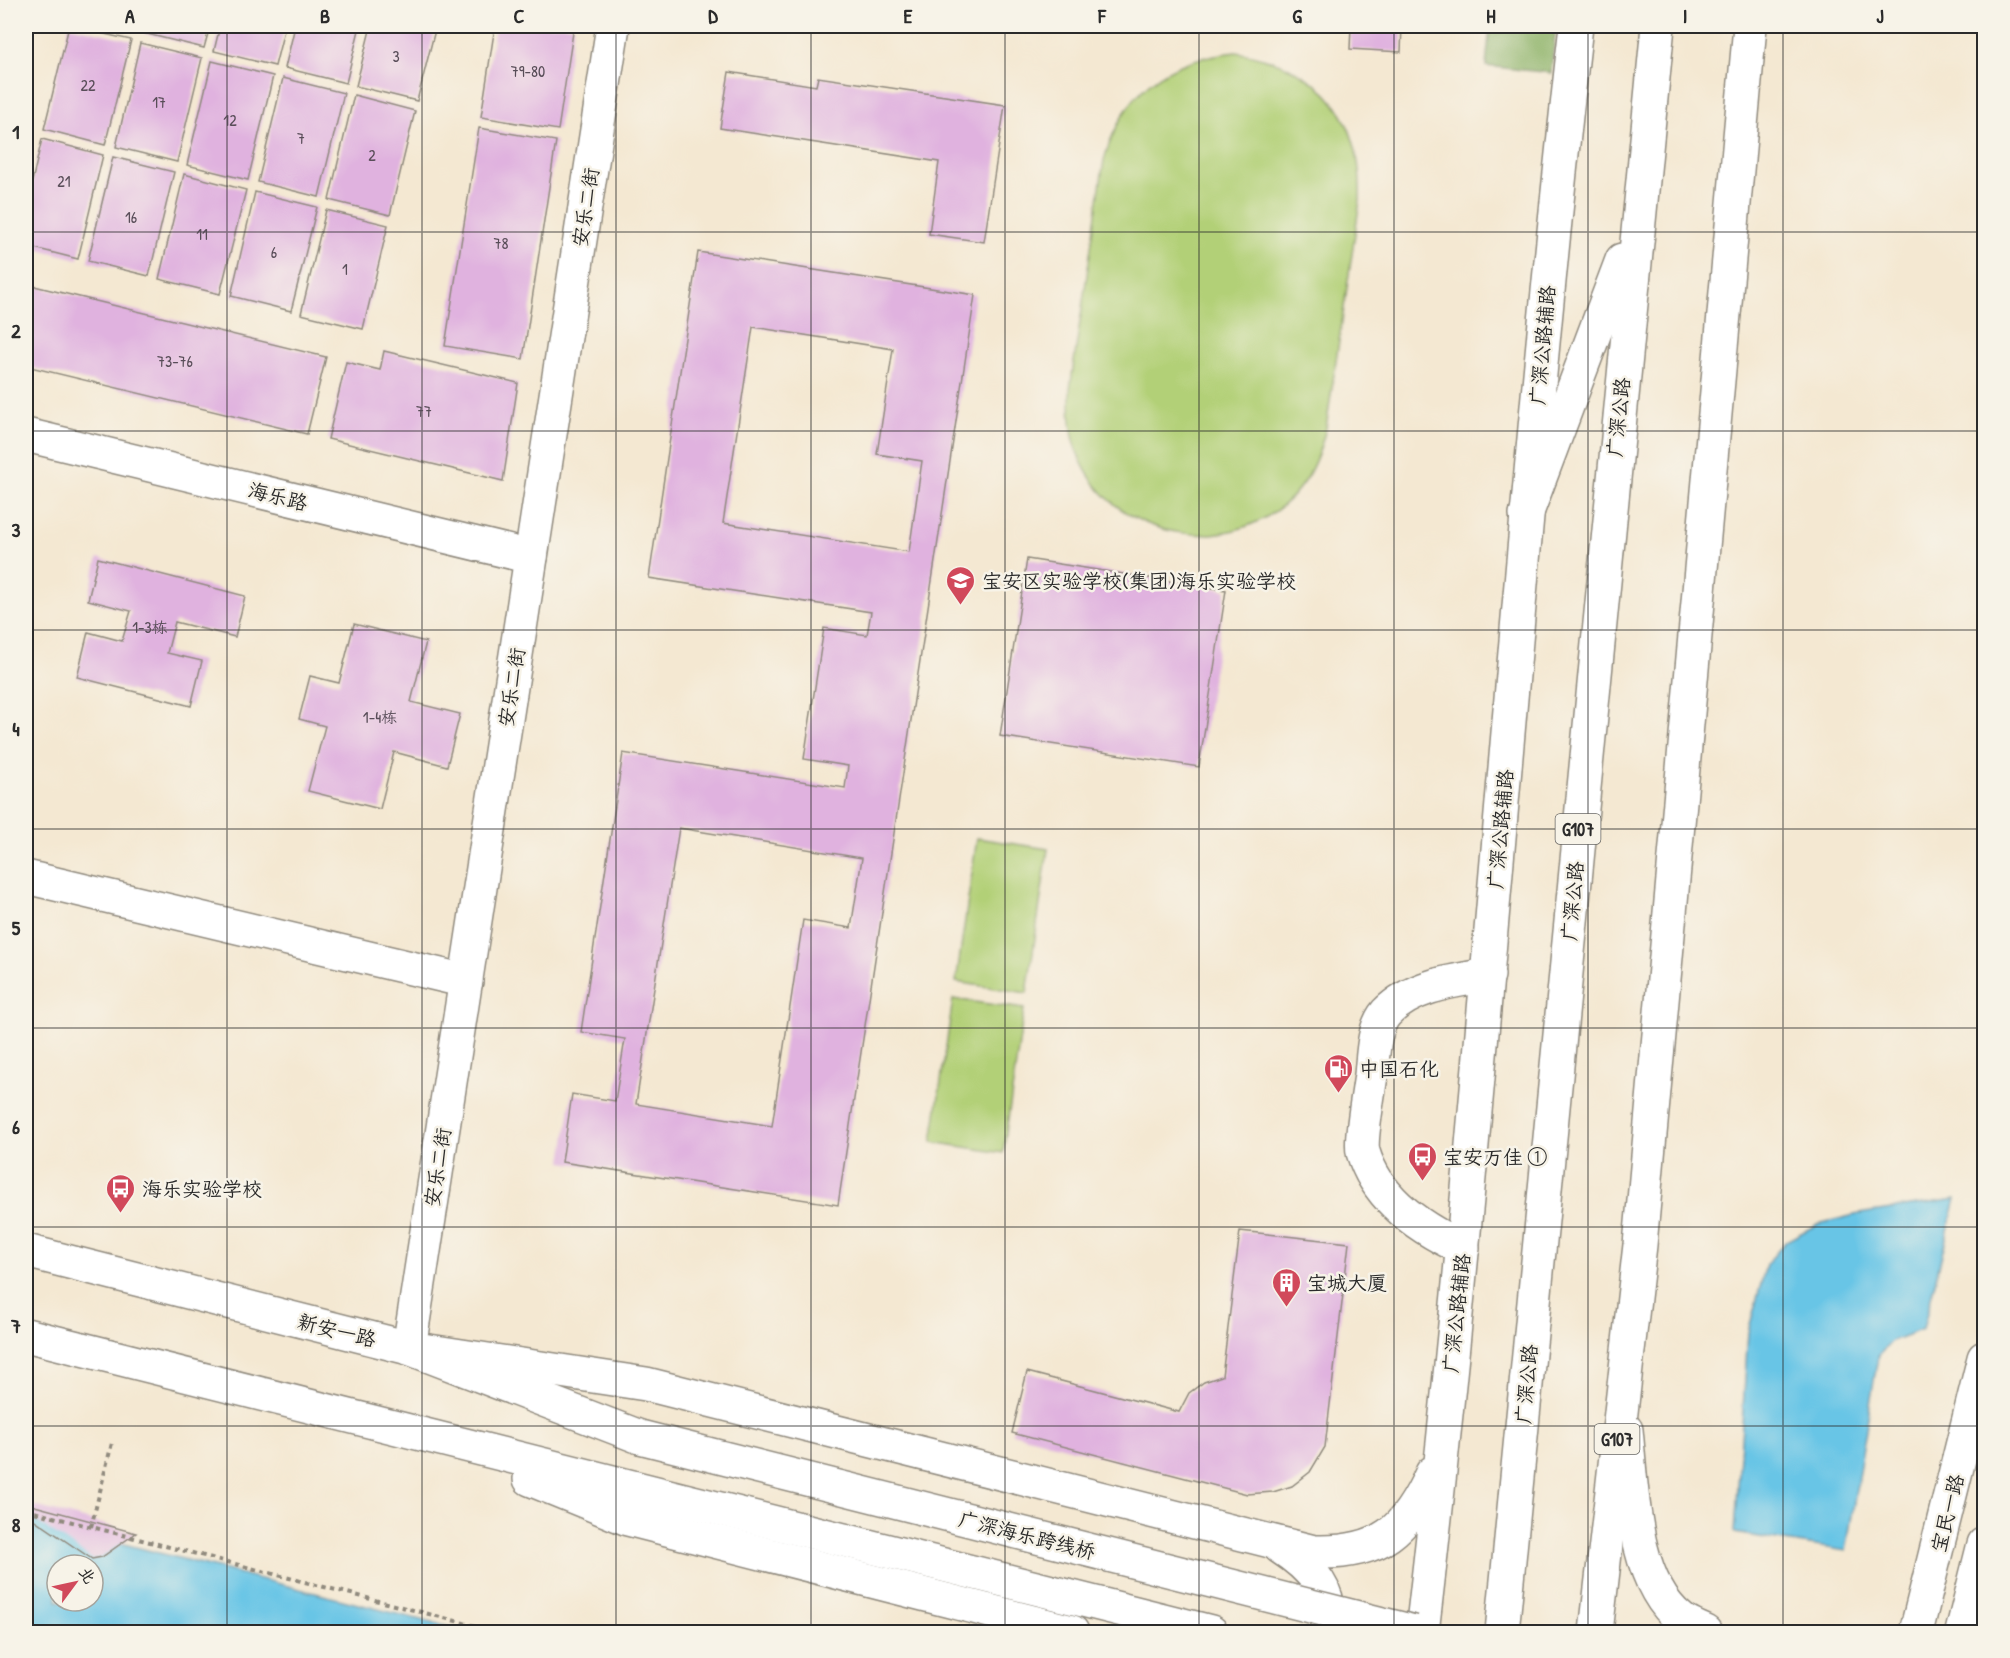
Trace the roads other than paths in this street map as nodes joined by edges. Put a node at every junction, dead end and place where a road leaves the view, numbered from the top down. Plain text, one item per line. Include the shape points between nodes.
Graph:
1 (613, 26) edge
2 (1576, 26) edge
3 (1658, 26) edge
4 (1750, 26) edge
5 (1638, 219) junction
6 (26, 435) edge
7 (1526, 514) junction
8 (531, 557) junction
9 (26, 877) edge
10 (1488, 975) junction
11 (466, 981) junction
12 (1463, 1248) junction
13 (26, 1251) edge
14 (26, 1335) edge
15 (409, 1348) junction
16 (1984, 1358) edge
17 (1622, 1394) junction
18 (402, 1429) junction
19 (640, 1437) joint
20 (1441, 1454) junction
21 (1276, 1544) junction
22 (1984, 1544) edge
23 (1072, 1632) edge
24 (1211, 1632) edge
25 (1326, 1632) edge
26 (1414, 1632) edge
27 (1422, 1632) edge
28 (1502, 1632) edge
29 (1596, 1632) edge
30 (1706, 1632) edge
31 (1916, 1632) edge
32 (1962, 1632) edge

1 - 8 main road, 安乐二街
2 - 7 main road, 广深公路辅路
3 - 5 main road, 广深公路 / G107
4 - 17 main road, G107 via 1640,1245
5 - 7 main road
5 - 28 main road, 广深公路 / G107
6 - 8 main road, 海乐路
7 - 10 main road, 广深公路辅路
8 - 11 main road, 安乐二街
9 - 11 main road
10 - 12 main road, 广深公路辅路
10 - 12 main road via 1430,987 1385,1014 1375,1039 1362,1151 1392,1201 1430,1234
11 - 15 main road, 安乐二街
12 - 20 main road, 广深公路辅路
13 - 15 main road, 新安一路
14 - 18 main road
15 - 19 main road, 新安一路
15 - 21 main road via 646,1384
16 - 31 main road, 宝民一路
17 - 29 main road, G107
17 - 30 main road via 1635,1520 1646,1563 1662,1598 1681,1619
18 - 23 main road via 628,1519
18 - 24 main road
19 - 26 main road, 广深海乐跨线桥, bridge
20 - 21 main road via 1418,1504 1402,1525 1386,1537 1343,1553
20 - 27 main road, 广深公路辅路
21 - 25 main road via 1301,1560 1320,1582 1328,1609
22 - 32 main road

